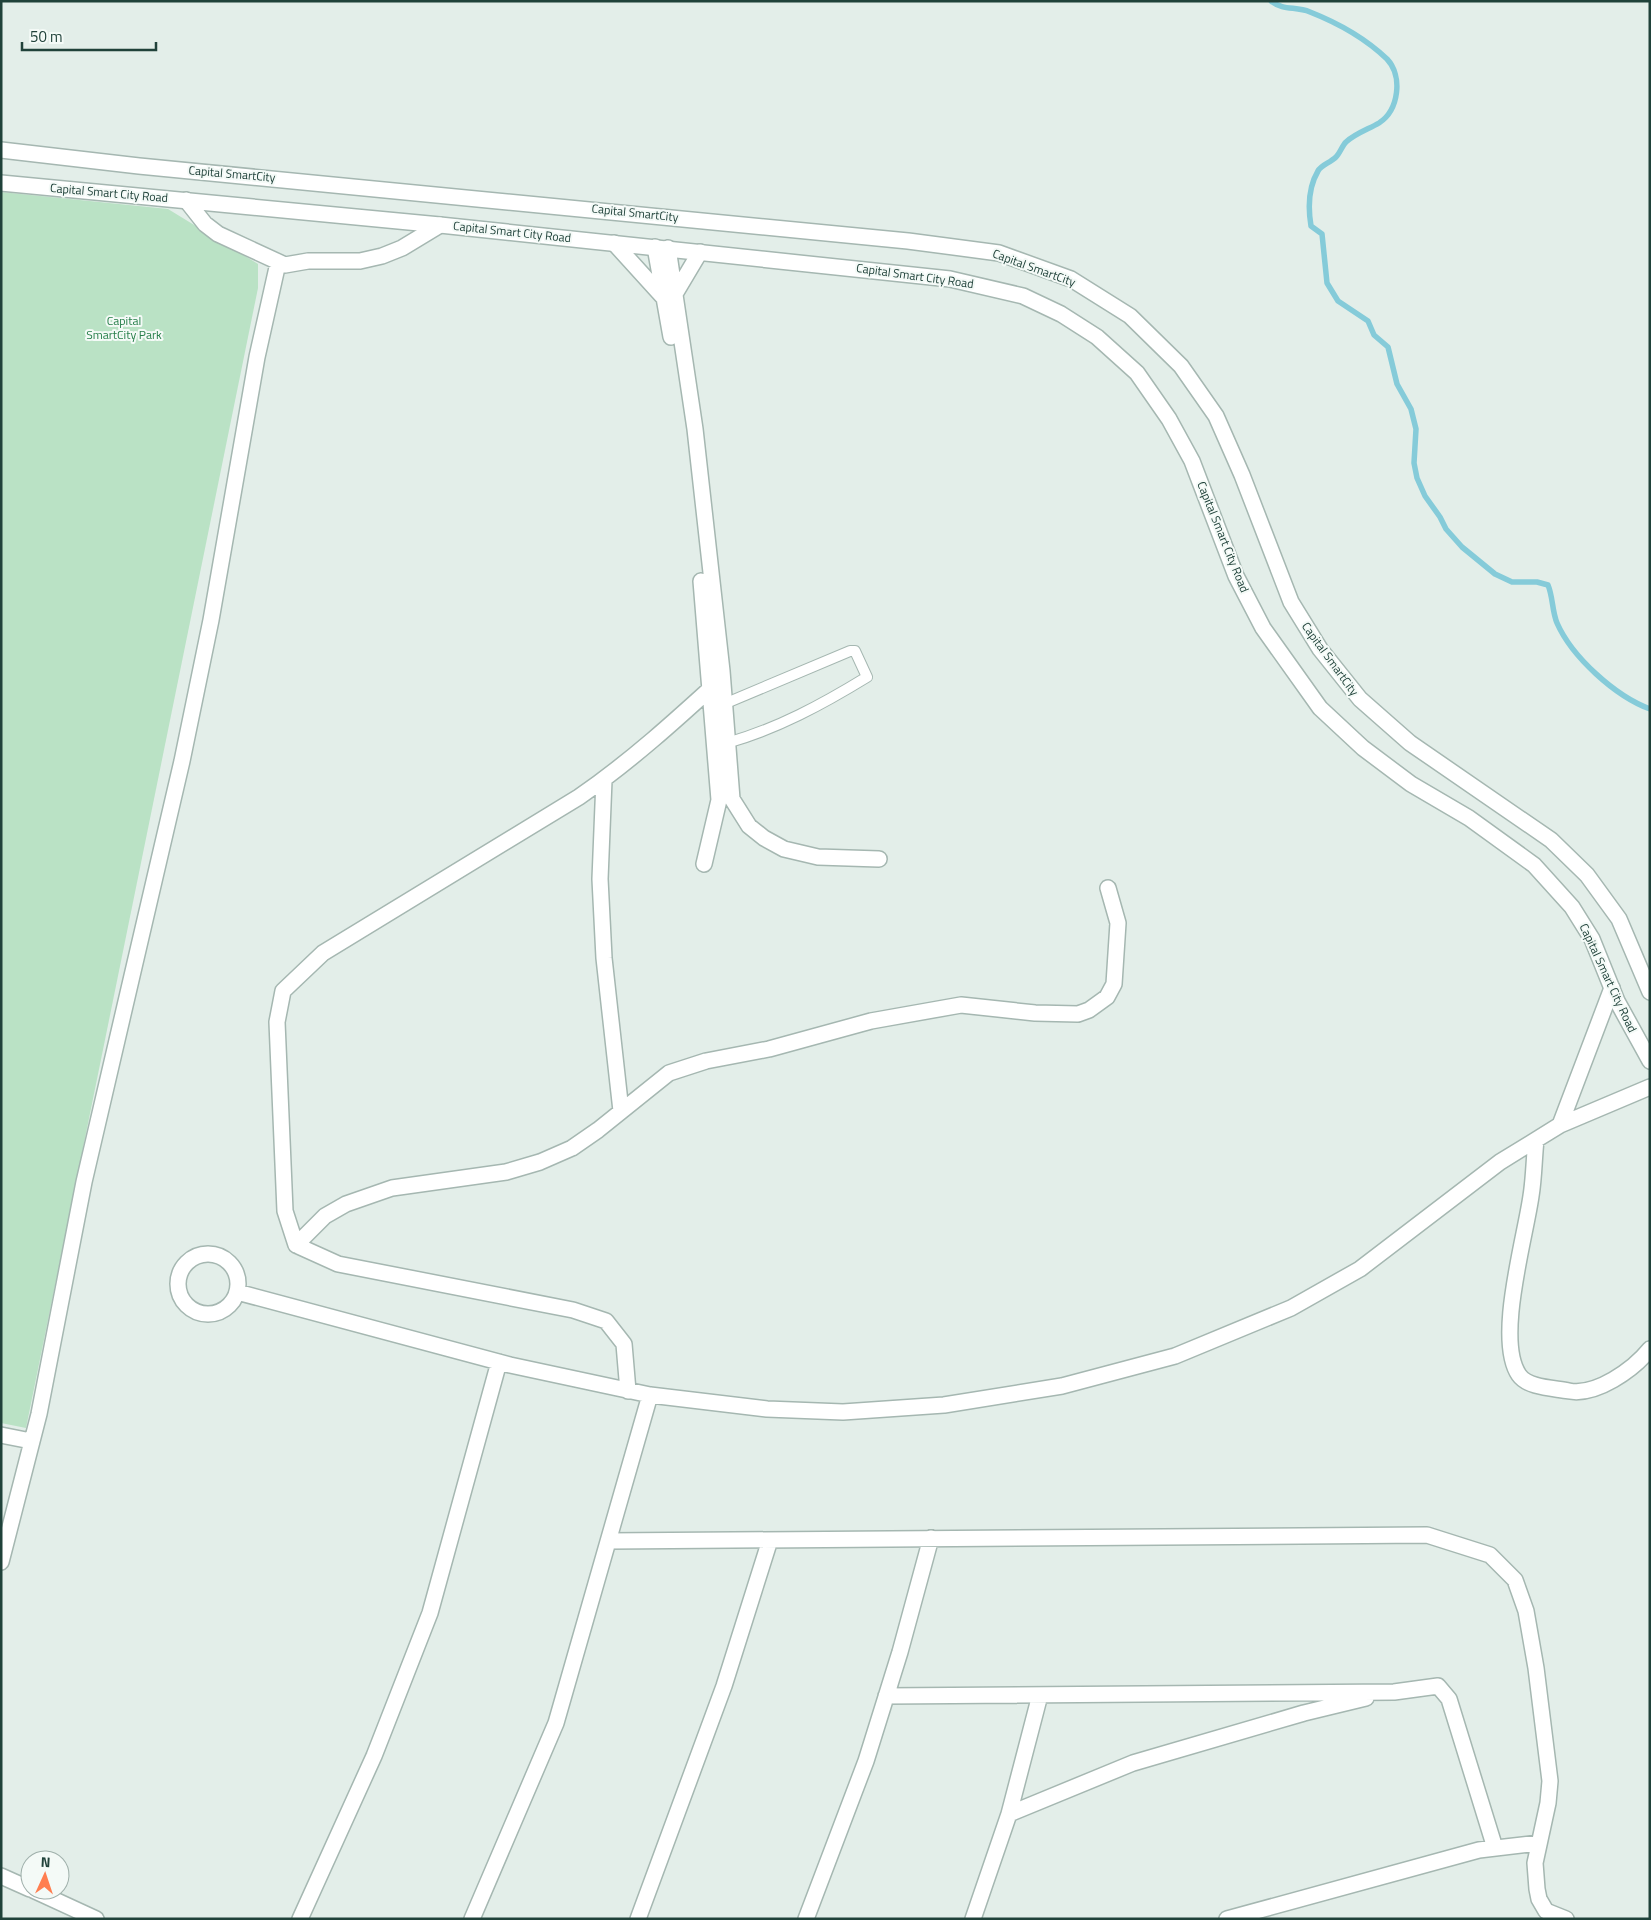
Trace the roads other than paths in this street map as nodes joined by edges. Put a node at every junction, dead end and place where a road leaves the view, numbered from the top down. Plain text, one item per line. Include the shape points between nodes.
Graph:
1 (1, 150) edge
2 (1, 183) edge
3 (186, 200) junction
4 (440, 225) junction
5 (614, 243) junction
6 (662, 248) junction
7 (700, 252) junction
8 (278, 263) junction
9 (670, 296) junction
10 (722, 678) junction
11 (710, 689) junction
12 (724, 704) junction
13 (727, 744) junction
14 (604, 780) junction
15 (725, 799) junction
16 (879, 859) dead end
17 (704, 864) dead end
18 (1108, 888) dead end
19 (1612, 988) junction
20 (1650, 992) edge
21 (1650, 1060) edge
22 (1650, 1087) edge
23 (621, 1111) junction
24 (1560, 1125) junction
25 (1536, 1140) junction
26 (296, 1245) junction
27 (237, 1292) dead end
28 (1650, 1349) edge
29 (498, 1362) junction
30 (628, 1391) junction
31 (650, 1395) junction
32 (1, 1435) edge
33 (31, 1441) junction
34 (931, 1538) junction
35 (770, 1540) junction
36 (609, 1541) junction
37 (1, 1562) edge
38 (1394, 1692) junction
39 (1040, 1695) junction
40 (886, 1696) junction
41 (1009, 1814) junction
42 (1539, 1843) junction
43 (1495, 1848) junction
44 (1, 1876) edge
45 (20, 1884) edge
46 (55, 1900) edge
47 (96, 1919) edge
48 (300, 1919) edge
49 (472, 1919) edge
50 (638, 1919) edge
51 (806, 1919) edge
52 (973, 1919) edge
53 (1227, 1919) edge
54 (1566, 1919) edge

1 - 20 street, Capital SmartCity via 908,241 999,253 1071,279 1130,316 1181,366 1216,416 1291,602 1320,649 1360,699 1410,743 1551,840 1587,875 1619,919
2 - 3 street, Capital Smart City Road
3 - 4 street, Capital Smart City Road
3 - 8 street via 205,224 218,234
4 - 5 street, Capital Smart City Road
4 - 8 street via 382,256 360,261
5 - 6 street, Capital Smart City Road
5 - 9 street
6 - 7 street, Capital Smart City Road
6 - 9 street
7 - 9 street
7 - 19 street, Capital Smart City Road via 950,279 1022,296 1061,314 1097,338 1137,373 1169,419 1192,462 1236,576 1258,620 1320,708 1363,748 1411,784 1469,818 1534,864 1572,907 1592,938
8 - 33 street via 257,357 211,620 182,761 84,1182
9 - 10 street via 695,430
9 - 11 street via 685,412
10 - 11 street
10 - 12 street
11 - 14 street via 679,719
11 - 15 street
12 - 13 street
12 - 13 lane via 850,652 855,652 867,672 867,677 774,728
13 - 15 street
14 - 23 street via 600,878 604,958
14 - 26 street via 324,953 283,991 277,1022 285,1211
15 - 16 street via 764,838 784,849 818,857
15 - 17 street
18 - 23 street via 1118,923 1114,984 1106,997 1089,1010 1078,1014 1035,1014 961,1005 870,1021 669,1073
19 - 21 street, Capital Smart City Road
19 - 24 street
22 - 24 street
23 - 26 street via 572,1148 540,1162 506,1172 392,1188 346,1204 325,1216
24 - 25 street
25 - 28 street via 1532,1195 1511,1308 1510,1356 1520,1376 1530,1383 1576,1392 1604,1385 1641,1360
25 - 31 street via 1500,1162 1360,1269 1290,1308 1175,1356 1062,1386 944,1406 843,1412 777,1409
26 - 30 street via 338,1264 573,1310 606,1321 624,1344
27 - 29 street
29 - 30 street
29 - 48 street via 430,1613 374,1756
30 - 31 street
31 - 36 street
32 - 33 street
33 - 37 street
34 - 35 street
34 - 40 street
34 - 42 street via 1427,1535 1490,1555 1515,1580 1526,1611 1535,1658 1550,1781
35 - 36 street
35 - 50 street via 724,1686
36 - 49 street via 556,1723
38 - 39 street
38 - 41 street via 1304,1713 1133,1763
38 - 43 street via 1438,1686 1449,1699
39 - 40 street
39 - 41 street
40 - 51 street via 862,1771
41 - 52 street
42 - 43 street
42 - 54 street via 1535,1863 1539,1899 1546,1911
43 - 53 street
44 - 45 street
46 - 47 street

